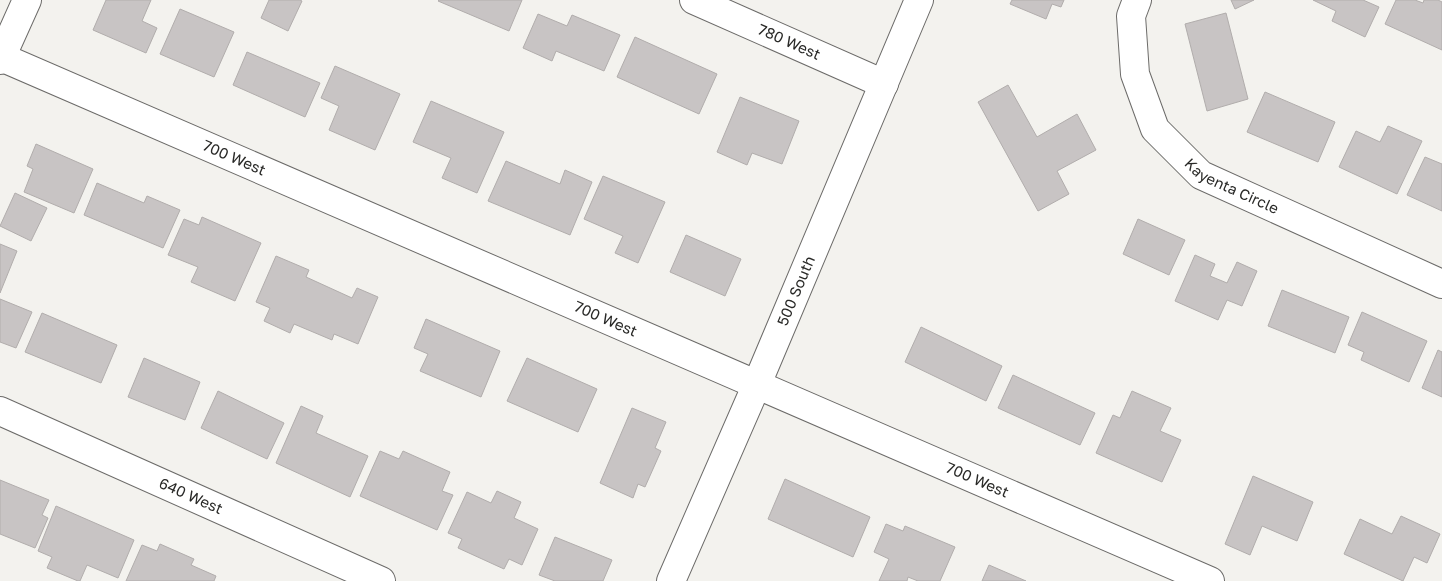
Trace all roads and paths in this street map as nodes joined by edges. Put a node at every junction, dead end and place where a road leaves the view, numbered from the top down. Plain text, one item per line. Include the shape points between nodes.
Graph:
1 (26, 0) edge
2 (694, 0) edge
3 (919, 0) edge
4 (1137, 0) edge
5 (1, 59) edge
6 (884, 84) junction
7 (1442, 284) edge
8 (758, 384) junction
9 (0, 412) edge
10 (381, 581) edge
11 (671, 581) edge
12 (1210, 581) edge

1 - 5 street
2 - 6 street, 780 West
3 - 6 street, 500 South
4 - 7 street, Kayenta Circle via 1131,16 1134,74 1155,129 1201,176
5 - 8 street, 700 West
6 - 8 street, 500 South
8 - 11 street, 500 South
8 - 12 street, 700 West
9 - 10 street, 640 West

